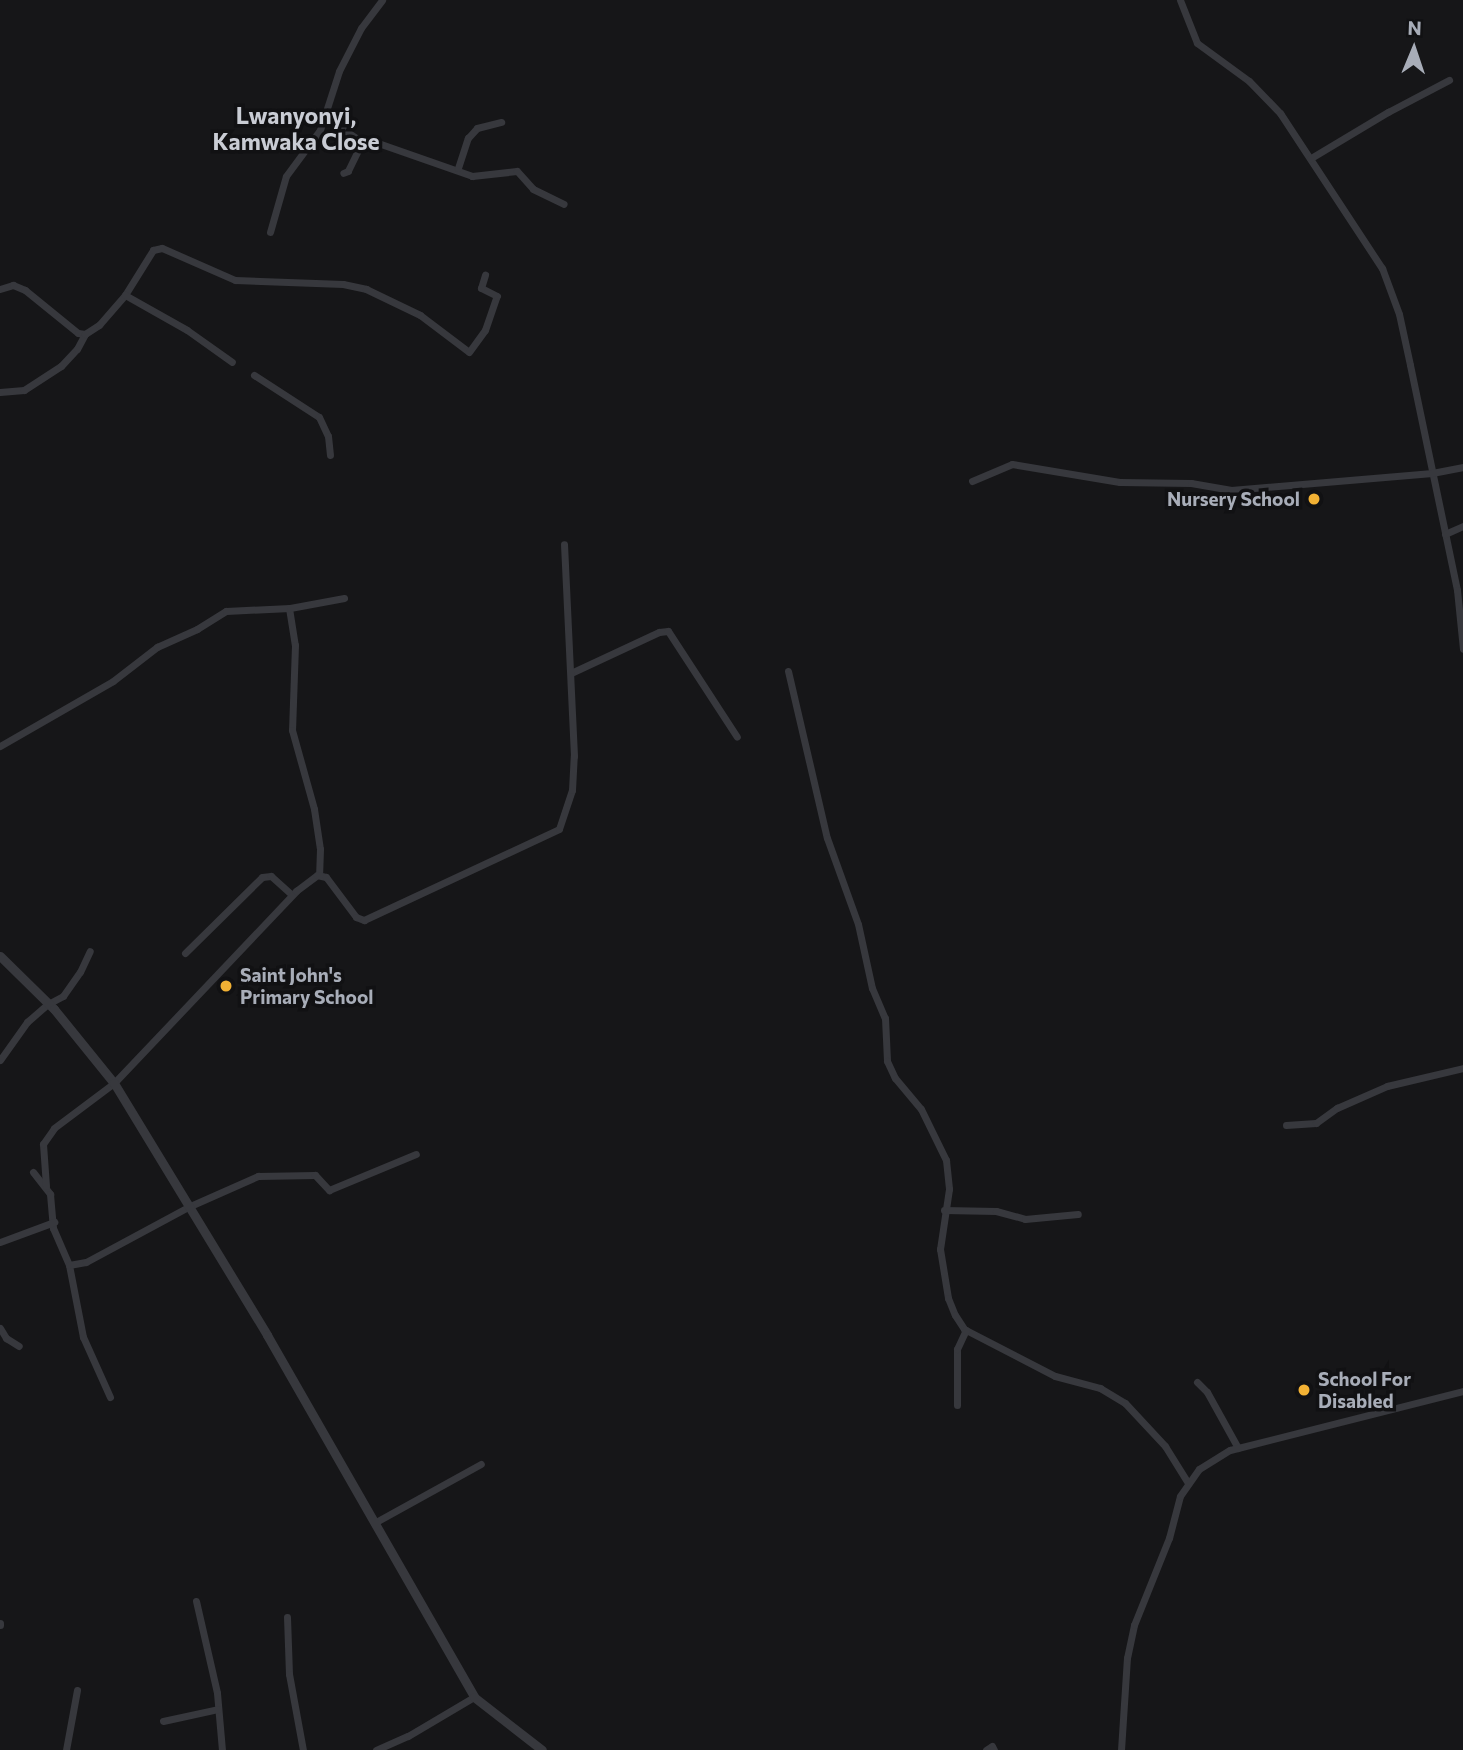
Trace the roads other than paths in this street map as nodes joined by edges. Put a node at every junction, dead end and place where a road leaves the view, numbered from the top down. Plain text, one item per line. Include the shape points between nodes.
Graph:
1 (382, 0) edge
2 (1180, 0) edge
3 (1448, 80) dead end
4 (325, 117) junction
5 (501, 122) dead end
6 (362, 142) junction
7 (1311, 158) junction
8 (458, 168) junction
9 (343, 173) dead end
10 (564, 204) dead end
11 (270, 232) dead end
12 (485, 275) dead end
13 (0, 289) edge
14 (125, 295) junction
15 (85, 334) junction
16 (232, 362) dead end
17 (254, 375) dead end
18 (0, 393) edge
19 (330, 455) dead end
20 (1463, 467) edge
21 (1432, 473) junction
22 (972, 481) dead end
23 (1463, 526) edge
24 (1445, 534) junction
25 (564, 544) dead end
26 (344, 598) dead end
27 (289, 608) junction
28 (1463, 649) edge
29 (788, 671) dead end
30 (571, 673) junction
31 (737, 737) dead end
32 (0, 746) edge
33 (319, 874) junction
34 (292, 895) junction
35 (90, 951) dead end
36 (185, 953) dead end
37 (0, 956) edge
38 (48, 1004) junction
39 (0, 1060) edge
40 (1463, 1068) edge
41 (114, 1083) junction
42 (1286, 1125) dead end
43 (416, 1154) dead end
44 (33, 1172) dead end
45 (46, 1186) junction
46 (188, 1207) junction
47 (944, 1210) junction
48 (1078, 1214) dead end
49 (54, 1223) junction
50 (0, 1242) edge
51 (69, 1265) junction
52 (0, 1328) edge
53 (966, 1330) junction
54 (19, 1346) dead end
55 (1196, 1382) dead end
56 (1463, 1391) edge
57 (110, 1397) dead end
58 (957, 1405) dead end
59 (1238, 1448) junction
60 (481, 1464) dead end
61 (1188, 1483) junction
62 (374, 1523) junction
63 (196, 1601) dead end
64 (287, 1617) dead end
65 (77, 1690) dead end
66 (474, 1697) junction
67 (218, 1709) junction
68 (163, 1721) dead end
69 (379, 1749) edge
70 (66, 1750) edge
71 (222, 1750) edge
72 (303, 1750) edge
73 (542, 1750) edge
74 (986, 1750) edge
75 (994, 1750) edge
76 (1121, 1750) edge

1 - 4 street via 339,71
2 - 7 street via 1197,43 1262,93
3 - 7 street
4 - 6 street
4 - 11 street via 313,143 286,176
5 - 8 street via 477,128 468,138
6 - 8 street
6 - 9 street
7 - 21 street via 1382,268 1392,293
8 - 10 street via 472,176 517,171 533,189
12 - 14 street via 481,288 496,296 485,330 469,352 421,315 366,289 235,280 162,248 153,250
13 - 15 street via 13,285 25,290
14 - 15 street
14 - 16 street
15 - 18 street via 78,349 50,374 24,390
17 - 19 street via 319,417
20 - 21 street
21 - 22 street via 1231,490 1191,483 1120,482 1012,464
21 - 24 street
23 - 24 street
24 - 28 street
25 - 30 street
26 - 27 street
27 - 32 street via 238,608 221,613 157,647 113,681
27 - 33 street via 295,645 292,730 314,809
29 - 47 street via 827,838 885,1018 887,1061 921,1109 946,1160 949,1181
30 - 31 street via 668,631
30 - 33 street via 572,790 559,829 364,920 356,917
33 - 34 street
34 - 36 street via 271,876 262,877
34 - 41 street
35 - 38 street via 63,996
37 - 38 street
38 - 39 street via 27,1022
38 - 41 street
40 - 42 street via 1387,1086 1317,1122
41 - 45 street via 54,1128 43,1144
41 - 46 street
43 - 46 street via 332,1189 315,1175 261,1175
44 - 45 street
45 - 49 street
46 - 51 street via 86,1262
46 - 62 street
47 - 48 street via 996,1210 1025,1219
47 - 53 street via 941,1257 948,1298
49 - 50 street
49 - 51 street
51 - 57 street via 83,1337
52 - 54 street
53 - 58 street via 957,1349
53 - 61 street via 1055,1376 1100,1388 1125,1403 1165,1446
55 - 59 street via 1207,1392
56 - 59 street
59 - 61 street via 1209,1461
60 - 62 street
61 - 76 street via 1134,1625 1127,1658
62 - 66 street
63 - 67 street
64 - 72 street via 289,1674
65 - 70 street
66 - 69 street
66 - 73 street
67 - 68 street
67 - 71 street
74 - 75 street via 992,1746

